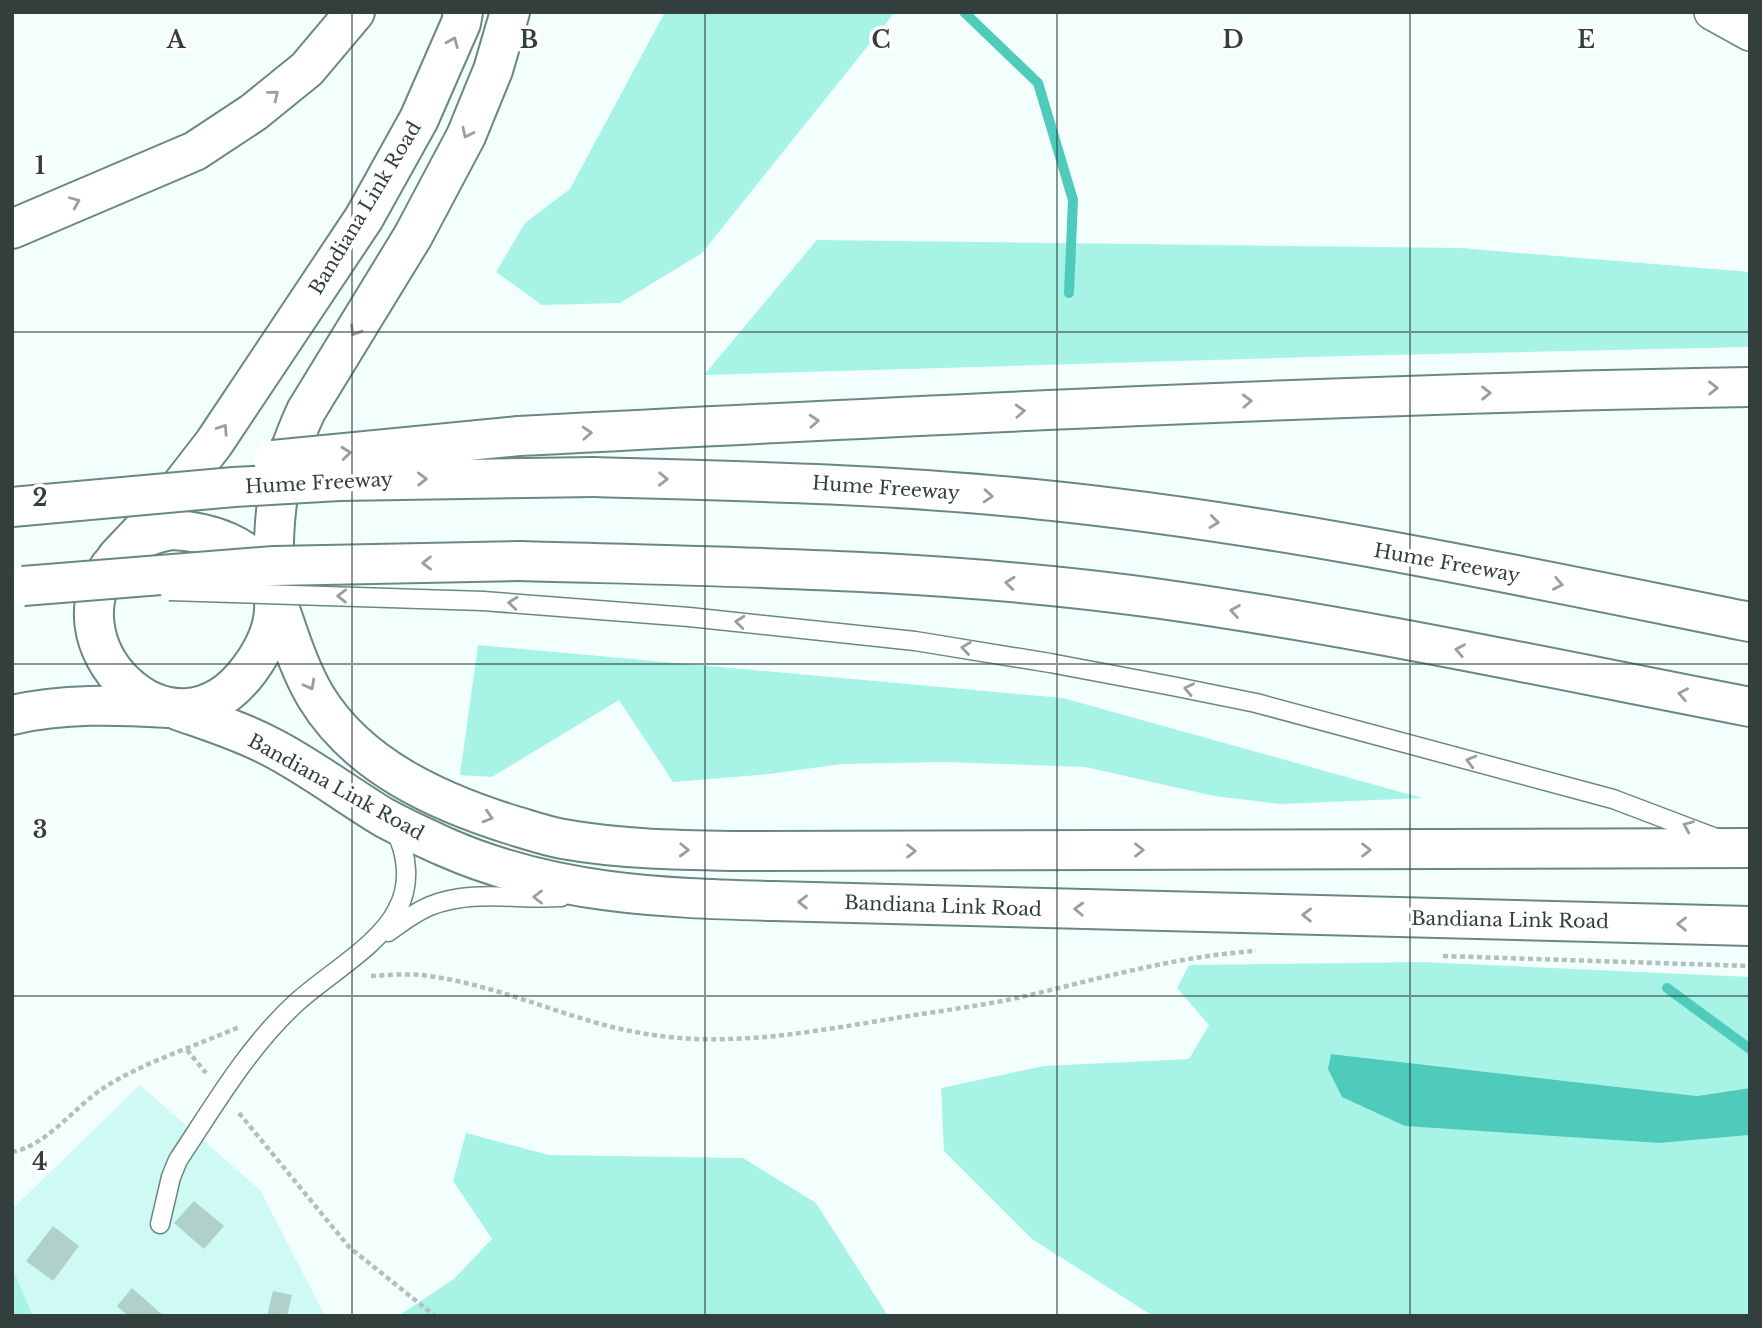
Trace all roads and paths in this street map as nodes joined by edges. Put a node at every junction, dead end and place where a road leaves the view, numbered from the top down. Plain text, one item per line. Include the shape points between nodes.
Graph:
1 (355, 12) edge
2 (463, 12) edge
3 (510, 12) edge
4 (1712, 12) edge
5 (1750, 33) edge
6 (12, 229) edge
7 (1750, 387) edge
8 (12, 506) edge
9 (117, 557) junction
10 (18, 587) edge
11 (275, 595) junction
12 (1750, 622) edge
13 (1750, 707) edge
14 (172, 709) junction
15 (22, 713) edge
16 (385, 818) junction
17 (1745, 851) edge
18 (606, 892) junction
19 (1750, 926) edge
20 (368, 944) junction
21 (1267, 950) dead end
22 (1439, 956) dead end
23 (1750, 966) edge
24 (368, 976) dead end
25 (247, 1024) dead end
26 (187, 1050) junction
27 (223, 1093) junction
28 (12, 1152) edge
29 (160, 1224) dead end
30 (435, 1316) edge

6 -> 1 main road via 195,151 307,69
9 -> 2 main road, Bandiana Link Road via 166,505 214,443 364,218 419,118
3 -> 11 main road, Bandiana Link Road via 494,70 466,136 413,236 296,433 276,498
4 - 5 street
8 -> 7 main road, bridge via 242,463 519,436 1364,396
8 -> 12 main road, Hume Freeway, bridge via 340,481 594,477 812,482 1034,499 1252,528 1457,563
9 - 11 main road via 152,533 206,534 254,559
9 - 14 main road via 97,592 97,639 124,682
13 -> 10 main road, bridge via 1395,637 1159,599 942,576 520,561 274,566
17 -> 10 lane, bridge via 1613,799 1256,703 915,641 484,601
11 - 14 main road via 269,634 244,677 216,700
11 -> 17 main road, Bandiana Link Road via 310,686 352,742 441,799 561,839 733,851
14 - 15 main road via 83,706
14 - 16 main road, Bandiana Link Road via 272,747
16 - 18 main road, Bandiana Link Road via 498,866
16 - 20 lane via 400,842 406,879 393,918
19 -> 18 main road, Bandiana Link Road via 724,900
18 -> 20 lane via 445,900
20 - 27 lane via 295,1004 247,1057
21 - 24 path via 1197,958 1013,999 731,1040 645,1034 490,988 425,975
22 - 23 path
25 - 26 path
26 - 27 path
26 - 28 path via 104,1087 46,1135
27 - 29 lane via 178,1160
27 - 30 path via 349,1247

